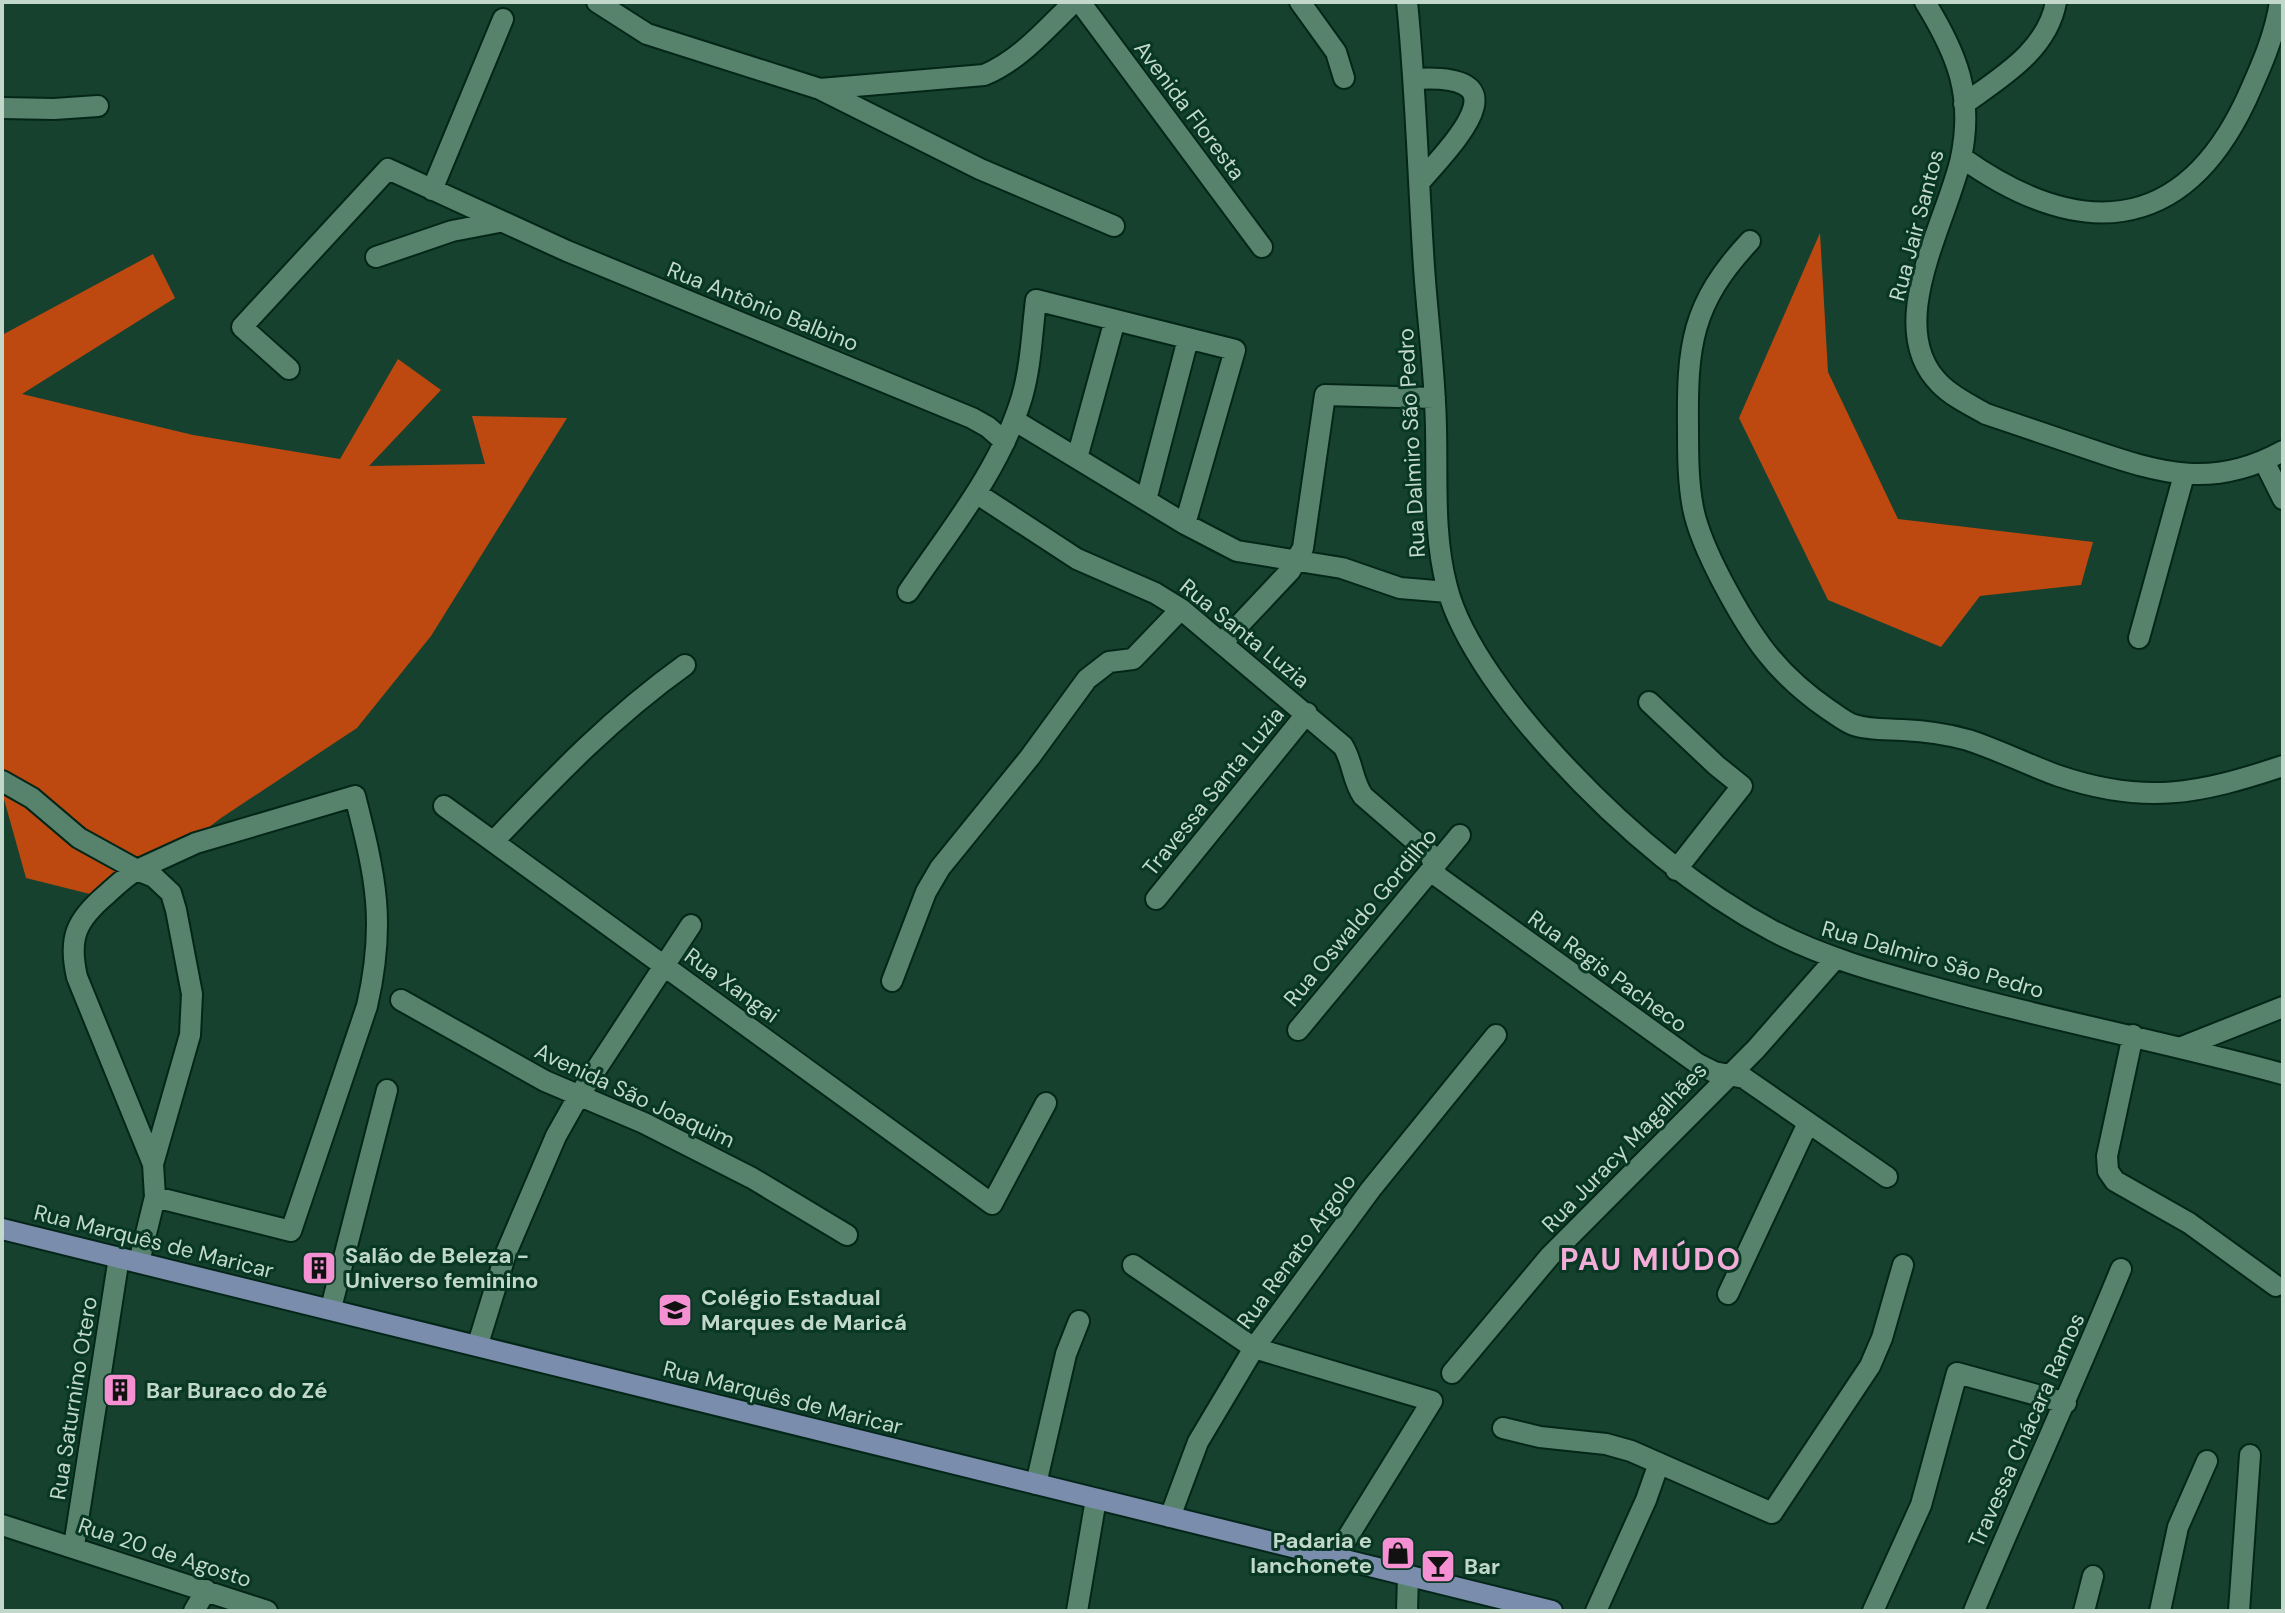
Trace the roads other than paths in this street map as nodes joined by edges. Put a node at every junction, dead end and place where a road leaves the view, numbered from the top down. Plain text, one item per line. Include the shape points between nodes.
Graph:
1 (597, 2) edge
2 (1074, 2) edge
3 (1080, 2) edge
4 (1300, 2) edge
5 (1407, 2) edge
6 (1925, 2) edge
7 (2056, 2) edge
8 (2280, 2) edge
9 (503, 19) dead end
10 (1344, 78) dead end
11 (1414, 79) junction
12 (820, 89) junction
13 (1964, 104) junction
14 (98, 106) dead end
15 (2, 108) edge
16 (1961, 157) junction
17 (1420, 182) junction
18 (432, 190) junction
19 (499, 222) junction
20 (1114, 226) dead end
21 (1750, 241) dead end
22 (1262, 247) dead end
23 (376, 257) dead end
24 (1115, 320) junction
25 (1188, 339) junction
26 (289, 369) dead end
27 (1435, 398) junction
28 (1014, 420) junction
29 (1005, 442) junction
30 (2283, 451) edge
31 (1077, 458) junction
32 (2264, 461) junction
33 (2184, 475) junction
34 (976, 493) junction
35 (2283, 499) edge
36 (1146, 500) junction
37 (1185, 524) junction
38 (1296, 562) junction
39 (908, 592) dead end
40 (1448, 592) junction
41 (1181, 609) junction
42 (2139, 638) dead end
43 (1223, 642) junction
44 (685, 665) dead end
45 (1649, 702) dead end
46 (1307, 713) junction
47 (2283, 766) edge
48 (2, 781) edge
49 (444, 806) dead end
50 (1460, 835) dead end
51 (494, 841) junction
52 (1433, 865) junction
53 (137, 870) junction
54 (1676, 870) junction
55 (1156, 899) dead end
56 (691, 925) dead end
57 (1835, 959) junction
58 (663, 965) junction
59 (892, 981) dead end
60 (401, 1000) dead end
61 (2283, 1007) edge
62 (1298, 1030) dead end
63 (1496, 1035) dead end
64 (2133, 1035) junction
65 (2182, 1047) junction
66 (1729, 1074) junction
67 (2283, 1074) edge
68 (387, 1090) dead end
69 (578, 1097) junction
70 (1046, 1103) dead end
71 (1808, 1123) junction
72 (153, 1164) junction
73 (1887, 1177) dead end
74 (155, 1197) junction
75 (2, 1229) edge
76 (847, 1235) dead end
77 (129, 1259) junction
78 (1133, 1265) dead end
79 (1903, 1265) dead end
80 (2121, 1269) dead end
81 (2276, 1286) dead end
82 (1728, 1294) dead end
83 (331, 1308) junction
84 (1079, 1321) dead end
85 (478, 1344) junction
86 (1254, 1348) junction
87 (1452, 1373) dead end
88 (2066, 1403) junction
89 (1503, 1428) dead end
90 (2250, 1455) dead end
91 (2207, 1461) dead end
92 (1659, 1463) junction
93 (1036, 1484) junction
94 (1096, 1499) junction
95 (1170, 1517) junction
96 (2, 1525) edge
97 (74, 1546) junction
98 (1336, 1556) junction
99 (1408, 1575) junction
100 (2093, 1576) dead end
101 (206, 1590) junction
102 (194, 1611) edge
103 (267, 1611) edge
104 (1077, 1611) edge
105 (1407, 1611) edge
106 (1552, 1611) edge
107 (1596, 1611) edge
108 (1873, 1611) edge
109 (1974, 1611) edge
110 (2084, 1611) edge
111 (2160, 1611) edge
112 (2239, 1611) edge

1 - 12 street via 647,34
2 - 12 street via 1003,66 984,75
3 - 22 street, Avenida Floresta
4 - 10 street via 1336,52
5 - 11 street, Rua Dalmiro São Pedro
6 - 13 street, Rua Jair Santos via 1954,53
7 - 13 street via 2044,36 2026,57
8 - 16 street via 2258,73 2219,147 2197,174 2148,206 2122,213 2052,204 2006,185
9 - 18 street
11 - 17 street, Rua Dalmiro São Pedro
11 - 17 street via 1461,82 1471,90 1474,104 1461,134
12 - 20 street via 953,156
13 - 16 street, Rua Jair Santos
14 - 15 street
16 - 33 street, Rua Jair Santos via 1921,284 1917,335 1923,361 1938,382 1986,414
17 - 27 street, Rua Dalmiro São Pedro
18 - 19 street, Rua Antônio Balbino
18 - 26 street, Rua Antônio Balbino via 388,169 242,327
19 - 23 street via 452,231
19 - 29 street, Rua Antônio Balbino via 972,418
21 - 47 street via 1717,280 1697,321 1687,375 1688,470 1693,509 1709,557 1752,637 1783,674 1858,727 1935,732 1967,740 2105,790 2147,795 2186,791 2226,785
24 - 25 street
24 - 28 street via 1036,300 1027,374
24 - 31 street
25 - 36 street
25 - 37 street via 1235,350
27 - 38 street via 1325,395 1303,548
27 - 40 street, Rua Dalmiro São Pedro via 1440,555
28 - 29 street
28 - 31 street
29 - 34 street
30 - 32 street, Rua Jair Santos
31 - 36 street
32 - 33 street, Rua Jair Santos via 2210,475
32 - 35 street
33 - 42 street
34 - 39 street
34 - 41 street, Rua Santa Luzia via 1077,559
36 - 37 street
37 - 38 street via 1237,551
38 - 40 street via 1342,568 1400,588
38 - 43 street
40 - 54 street, Rua Dalmiro São Pedro via 1474,648 1536,735 1581,784
41 - 43 street, Rua Santa Luzia
41 - 59 street via 1133,659 1109,662 1087,679 940,868
43 - 46 street, Rua Santa Luzia
44 - 51 street via 582,749
45 - 54 street via 1742,786
46 - 52 street, Rua Santa Luzia via 1343,746 1363,796 1430,854
46 - 55 street, Travessa Santa Luzia
48 - 53 street via 32,798 79,838
49 - 51 street, Rua Xangai
50 - 52 street, Rua Oswaldo Gordilho
51 - 58 street, Rua Xangai
52 - 62 street, Rua Oswaldo Gordilho
52 - 66 street, Rua Regis Pacheco via 1437,876 1650,1032 1698,1064
53 - 72 street via 171,893 192,994 190,1035
53 - 72 street via 83,917 72,949 82,990
53 - 74 street via 196,843 355,796 378,907 375,973 367,1006 291,1231
54 - 57 street, Rua Dalmiro São Pedro via 1775,932
56 - 58 street
57 - 64 street, Rua Dalmiro São Pedro via 2034,1015
57 - 66 street, Rua Juracy Magalhães
58 - 69 street
58 - 70 street, Rua Xangai via 992,1204
60 - 69 street, Avenida São Joaquim
61 - 65 street
63 - 86 street, Rua Renato Argolo via 1371,1189
64 - 65 street, Rua Dalmiro São Pedro
64 - 81 street via 2108,1171 2115,1181 2189,1223
65 - 67 street, Rua Dalmiro São Pedro
66 - 71 street, Rua Regis Pacheco via 1744,1078
66 - 87 street, Rua Juracy Magalhães via 1550,1256
68 - 83 street
69 - 76 street, Avenida São Joaquim via 725,1164
69 - 85 street via 506,1253
71 - 73 street, Rua Regis Pacheco
71 - 82 street
72 - 74 street, Rua Saturnino Otero
74 - 77 street, Rua Saturnino Otero
75 - 77 main road, Rua Marquês de Maricar
77 - 83 main road, Rua Marquês de Maricar
77 - 97 street, Rua Saturnino Otero
78 - 86 street
79 - 92 street via 1870,1366 1772,1513
80 - 88 street, Travessa Chácara Ramos
83 - 85 main road, Rua Marquês de Maricar
84 - 93 street via 1066,1354
85 - 93 main road, Rua Marquês de Maricar
86 - 95 street, Rua Renato Argolo via 1198,1442
86 - 98 street via 1432,1401
88 - 108 street via 1957,1373 1921,1505
88 - 109 street, Travessa Chácara Ramos
89 - 92 street via 1606,1444
90 - 112 street
91 - 111 street via 2178,1527
92 - 107 street
93 - 94 main road, Rua Marquês de Maricar
94 - 95 main road, Rua Marquês de Maricar
94 - 104 street
95 - 98 main road, Rua Marquês de Maricar
96 - 97 street, Rua 20 de Agosto
97 - 101 street, Rua 20 de Agosto
98 - 99 main road, Rua Marquês de Maricar
99 - 105 street
99 - 106 main road, Rua Marquês de Maricar
100 - 110 street
101 - 102 street
101 - 103 street, Rua 20 de Agosto

